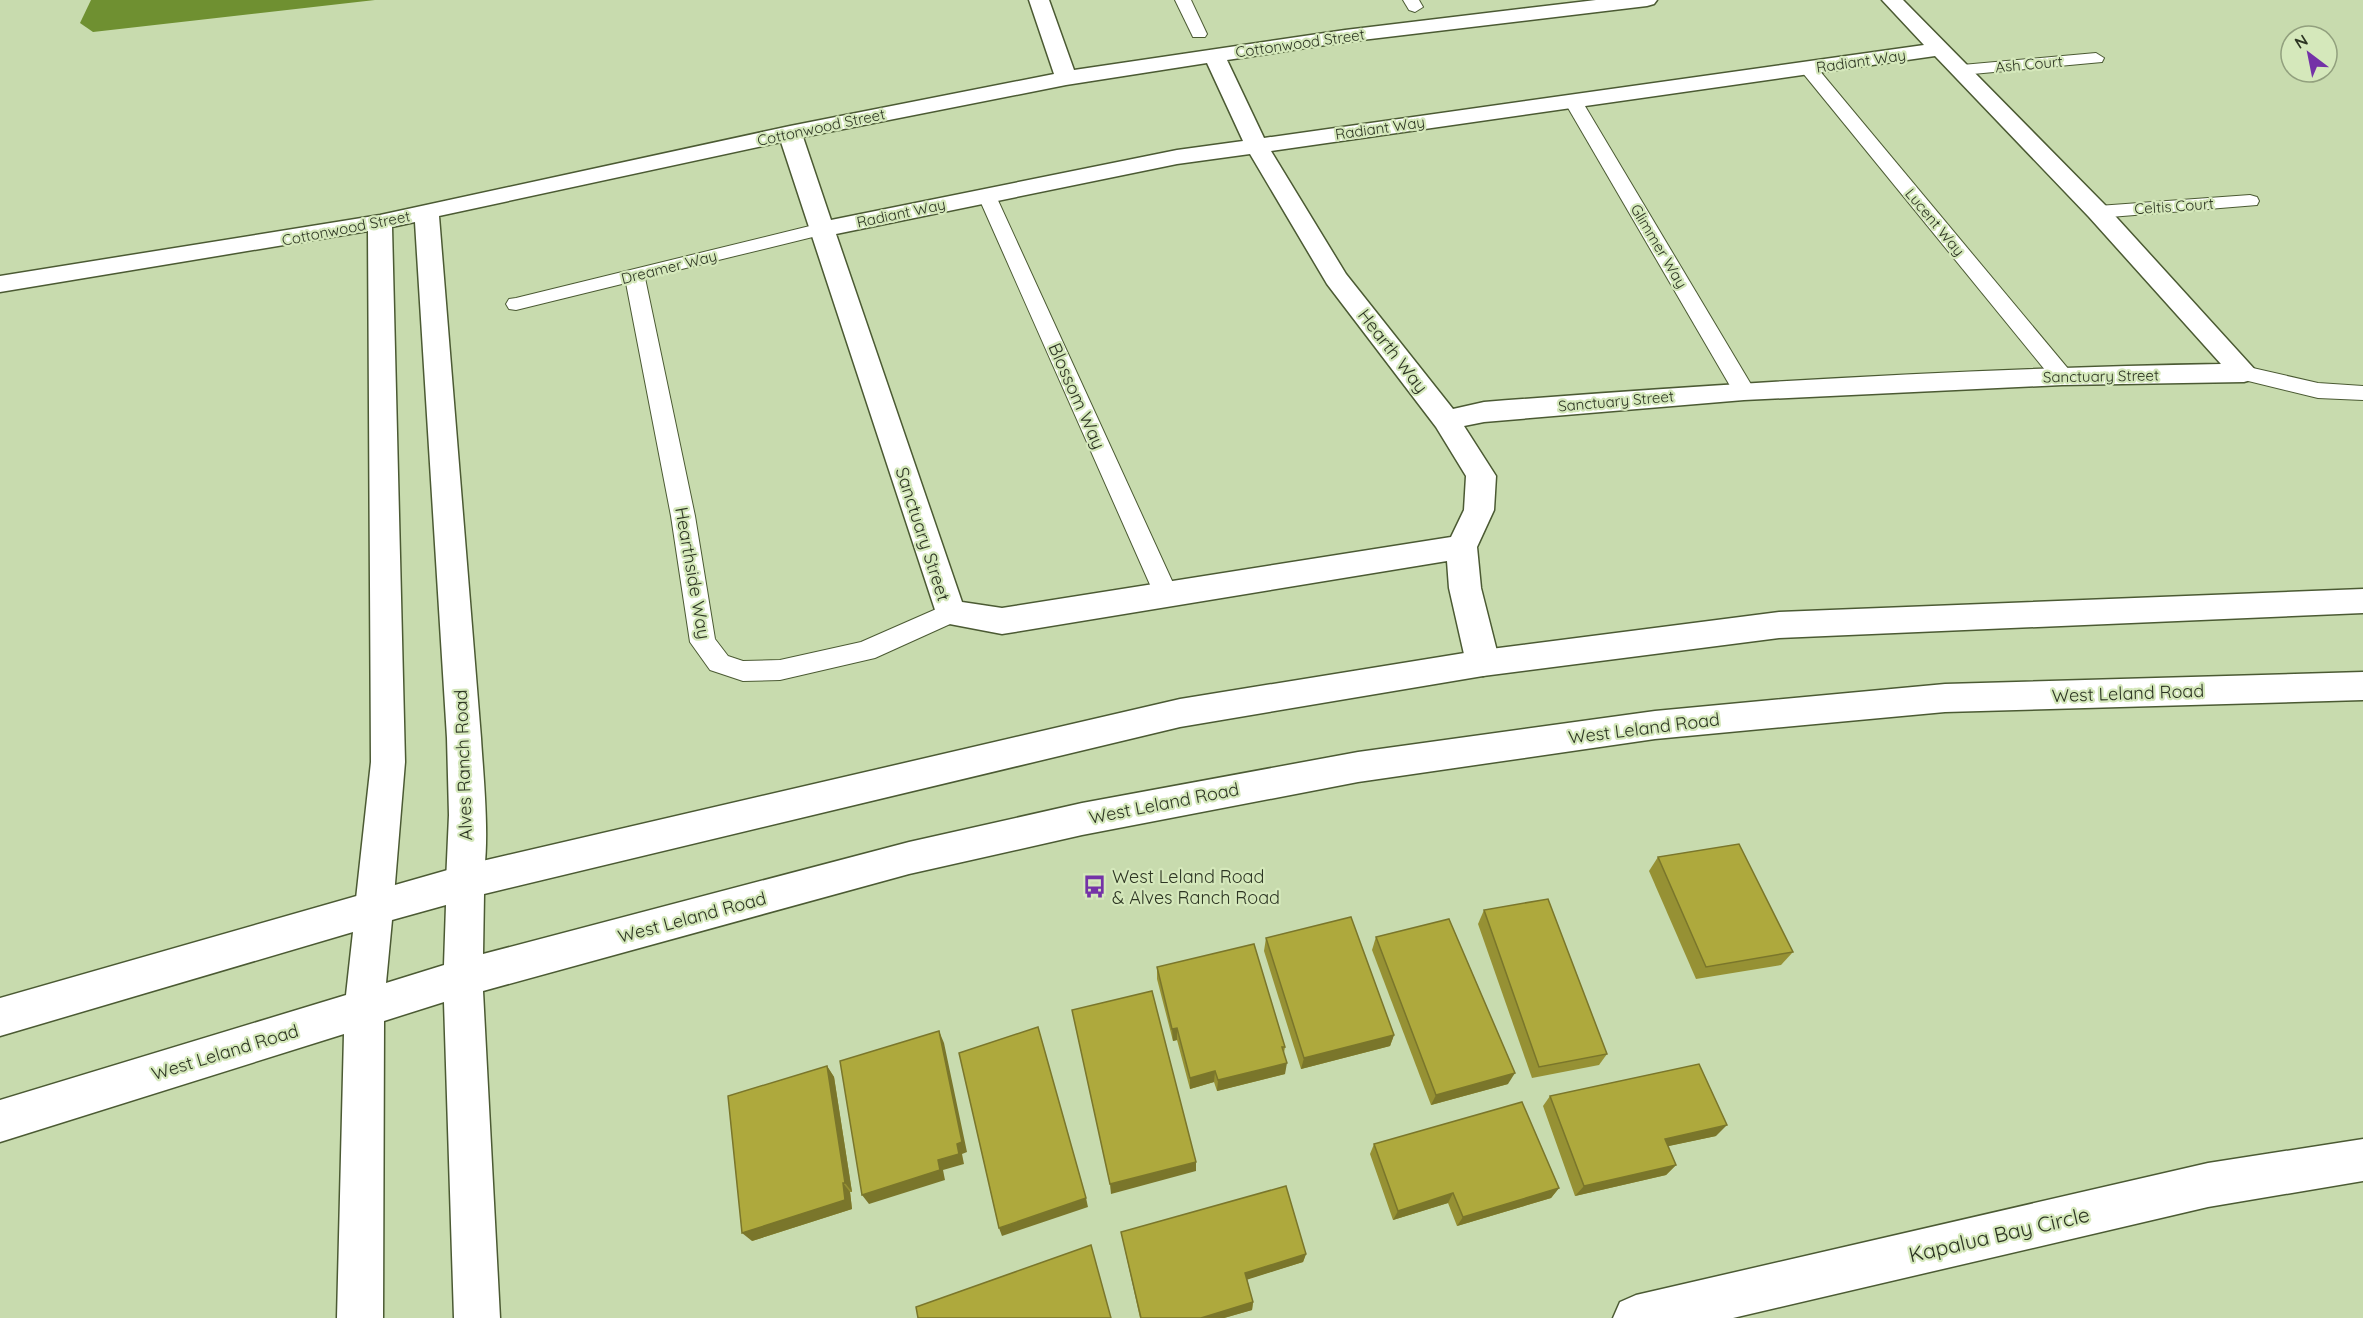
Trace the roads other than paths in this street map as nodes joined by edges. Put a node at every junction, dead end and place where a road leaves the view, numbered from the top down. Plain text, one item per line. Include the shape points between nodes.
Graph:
1 (1039, 0) edge
2 (1183, 0) edge
3 (1647, 0) edge
4 (1892, 0) edge
5 (1199, 34) dead end
6 (1941, 50) junction
7 (1214, 55) junction
8 (2096, 58) dead end
9 (1808, 68) junction
10 (1962, 70) junction
11 (1066, 78) junction
12 (1573, 101) junction
13 (790, 133) junction
14 (1256, 145) junction
15 (987, 196) junction
16 (2250, 201) dead end
17 (2098, 212) junction
18 (427, 213) junction
19 (380, 222) junction
20 (822, 230) junction
21 (635, 276) junction
22 (0, 284) edge
23 (516, 304) dead end
24 (2244, 373) junction
25 (2062, 376) junction
26 (1744, 391) junction
27 (2363, 393) edge
28 (1446, 420) junction
29 (1462, 547) junction
30 (1167, 596) junction
31 (2363, 601) edge
32 (950, 613) junction
33 (1484, 663) junction
34 (2363, 686) edge
35 (465, 882) junction
36 (374, 908) junction
37 (463, 978) junction
38 (364, 1010) junction
39 (0, 1017) edge
40 (0, 1121) edge
41 (2363, 1160) edge
42 (360, 1318) edge
43 (477, 1318) edge
44 (1636, 1318) edge

1 - 11 street
2 - 5 lane
3 - 7 street, Cottonwood Street
4 - 6 street
6 - 9 street, Radiant Way
6 - 10 street
7 - 11 street, Cottonwood Street
7 - 14 street, Hearth Way
8 - 10 lane, Ash Court
9 - 12 street, Radiant Way
9 - 25 lane, Lucent Way
10 - 17 street
11 - 13 street, Cottonwood Street
12 - 14 street, Radiant Way
12 - 26 lane, Glimmer Way
13 - 18 street, Cottonwood Street
13 - 20 street, Sanctuary Street
14 - 15 street, Radiant Way
14 - 28 street, Hearth Way via 1336,278
15 - 20 street, Radiant Way
15 - 30 lane, Blossom Way
16 - 17 lane, Celtis Court
17 - 24 street
18 - 19 street, Cottonwood Street
18 - 35 street, Alves Ranch Road via 464,738
19 - 22 street, Cottonwood Street
19 - 36 street via 388,762
20 - 21 lane, Dreamer Way
20 - 32 street, Sanctuary Street
21 - 23 lane, Dreamer Way
21 - 32 lane, Hearthside Way via 683,516 703,642 719,663 743,671 780,670 866,651
24 - 25 street, Sanctuary Street
24 - 27 lane via 2301,387
25 - 26 street, Sanctuary Street
26 - 28 street, Sanctuary Street via 1484,412
28 - 29 street, Hearth Way via 1481,476 1479,510
29 - 30 street, Sanctuary Street
29 - 33 street, Hearth Way via 1465,588
30 - 32 street, Sanctuary Street via 1002,621
31 - 33 street via 1779,625
33 - 35 street via 1180,713
34 - 37 street, West Leland Road via 1945,698 1655,725 1358,767 1082,819 909,858
35 - 36 street
35 - 37 street, Alves Ranch Road
36 - 38 street
36 - 39 street
37 - 38 street, West Leland Road
37 - 43 street, Alves Ranch Road
38 - 40 street, West Leland Road
38 - 42 street
41 - 44 street, Kapalua Bay Circle via 2208,1185

